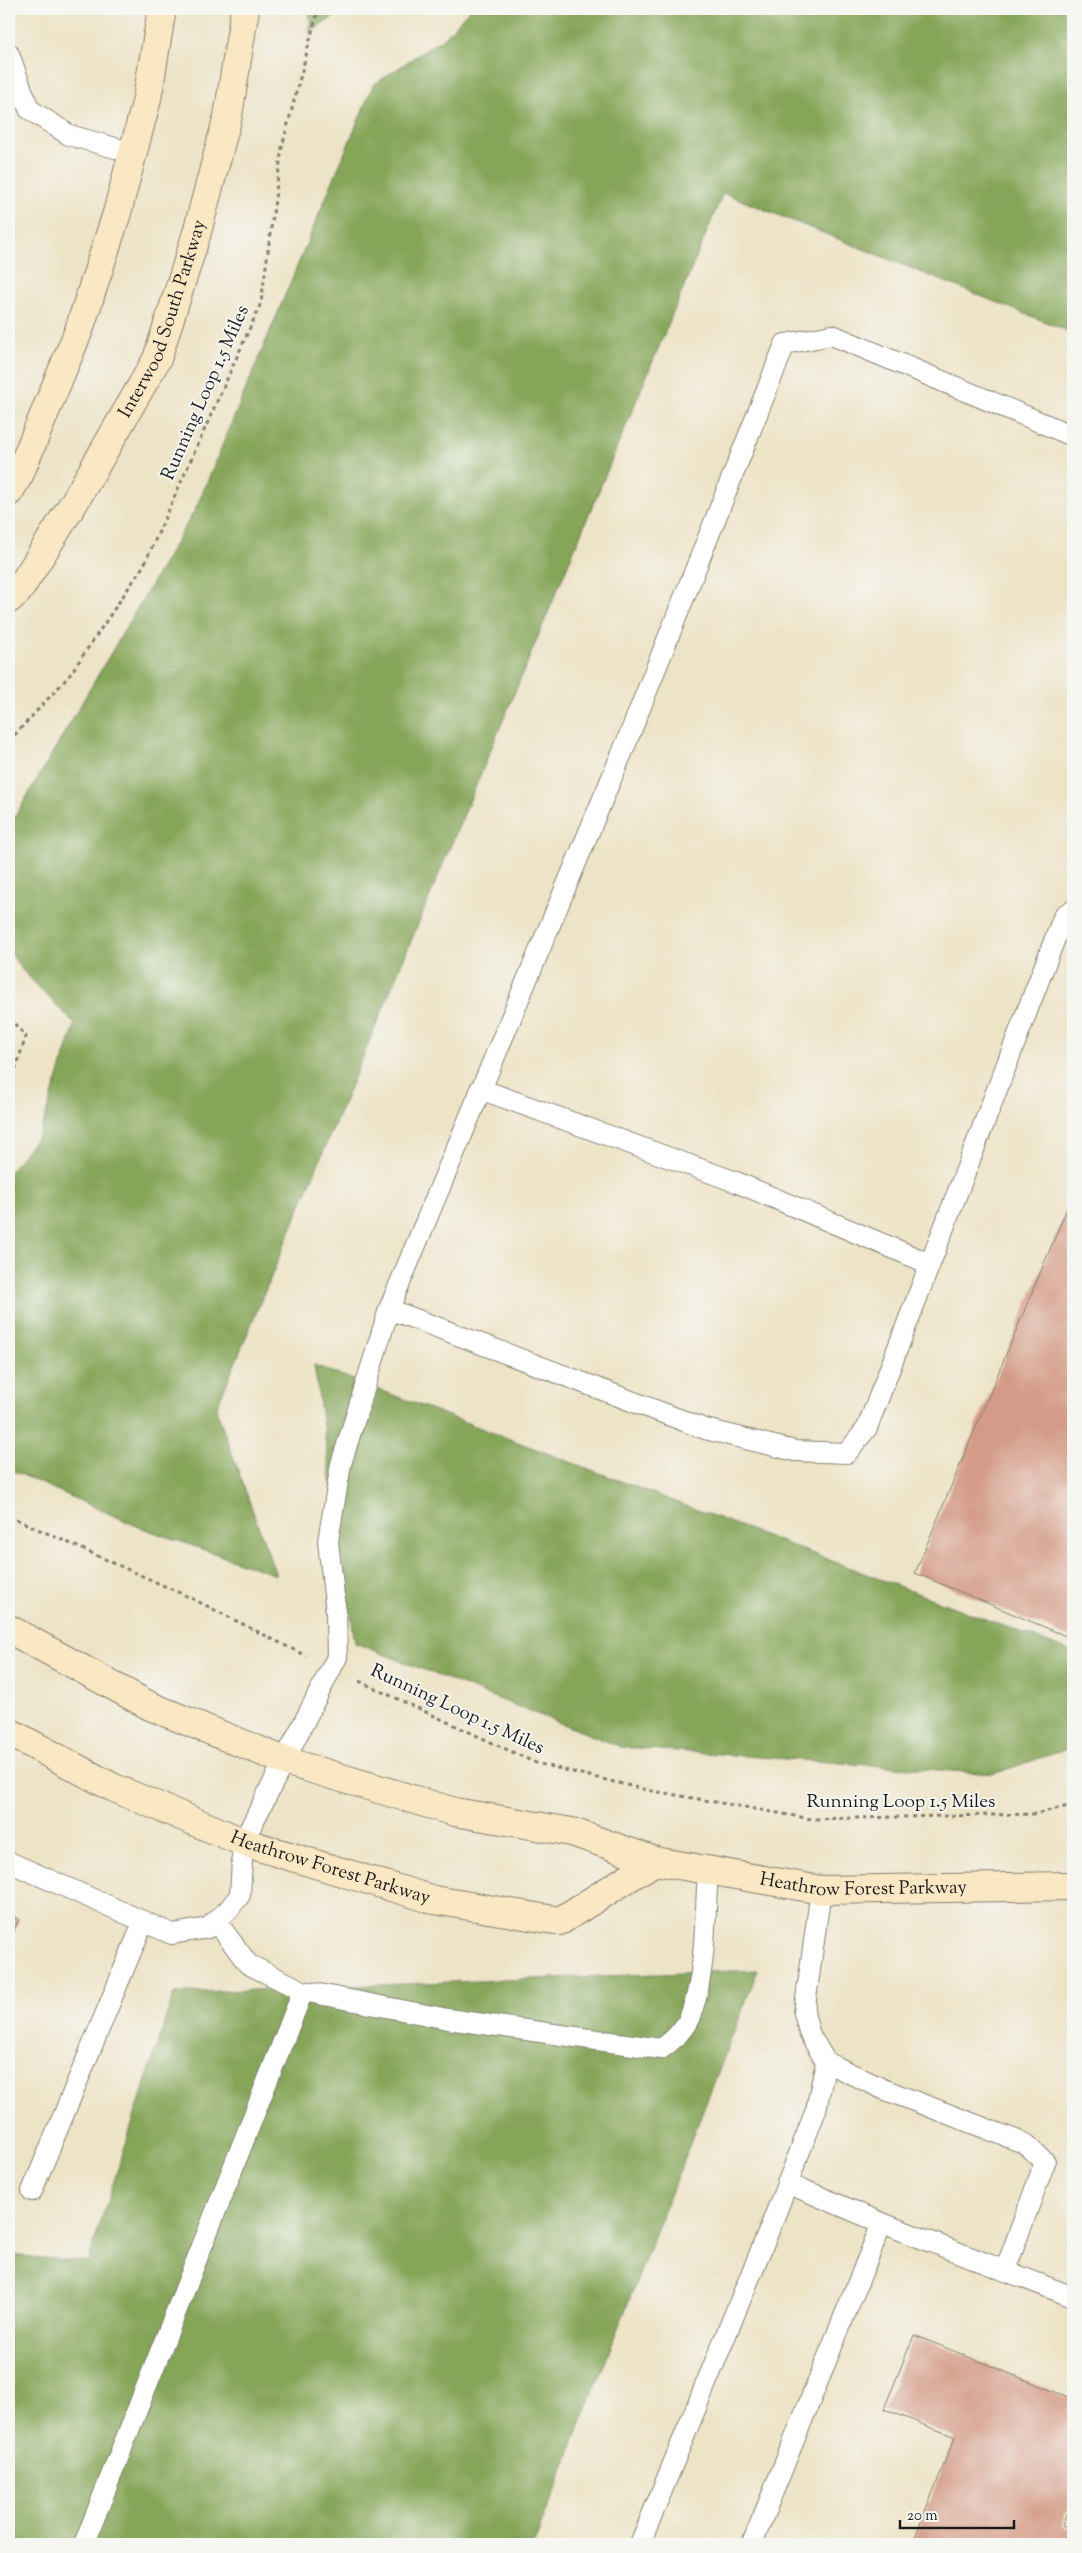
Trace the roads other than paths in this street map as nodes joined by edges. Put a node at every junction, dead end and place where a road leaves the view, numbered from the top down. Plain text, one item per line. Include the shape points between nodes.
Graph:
1 (162, 9) edge
2 (245, 9) edge
3 (9, 54) edge
4 (133, 153) junction
5 (1073, 436) edge
6 (9, 492) edge
7 (9, 599) edge
8 (1073, 910) edge
9 (480, 1089) junction
10 (930, 1264) junction
11 (389, 1309) junction
12 (9, 1629) edge
13 (9, 1732) edge
14 (285, 1761) junction
15 (243, 1842) junction
16 (655, 1861) junction
17 (9, 1862) edge
18 (708, 1870) junction
19 (1073, 1886) edge
20 (821, 1890) junction
21 (216, 1922) junction
22 (143, 1923) junction
23 (303, 1991) junction
24 (826, 2062) junction
25 (787, 2183) junction
26 (32, 2191) dead end
27 (882, 2223) junction
28 (1005, 2271) junction
29 (1073, 2297) edge
30 (84, 2544) edge
31 (640, 2544) edge
32 (752, 2544) edge

1 - 4 street via 148,99
2 - 7 street, Interwood South Parkway via 228,116 196,236 157,359 75,501 19,590
3 - 4 lane via 29,109 69,135
4 - 6 street via 79,330
5 - 9 lane via 832,335 786,344 625,746
8 - 10 lane via 1064,916
9 - 10 lane via 736,1182
9 - 11 lane
10 - 11 lane via 867,1428 847,1453 795,1452 705,1428
11 - 14 lane via 341,1464 328,1541 337,1657
12 - 14 street, Heathrow Forest Parkway via 150,1706
13 - 15 street, Heathrow Forest Parkway via 112,1787
14 - 15 lane
14 - 16 street, Heathrow Forest Parkway via 455,1812 572,1832
15 - 16 street, Heathrow Forest Parkway via 434,1900 560,1921
15 - 21 lane via 240,1895
16 - 18 street, Heathrow Forest Parkway
17 - 22 lane
18 - 20 street, Heathrow Forest Parkway
18 - 23 lane via 699,1979 692,2012 675,2040 661,2049 448,2019
19 - 20 street, Heathrow Forest Parkway
20 - 24 lane via 804,2013 810,2035
21 - 22 lane via 208,1928 172,1934
21 - 23 lane via 248,1964
22 - 26 lane
23 - 30 lane
24 - 25 lane via 816,2110
24 - 28 lane via 883,2089 1026,2144 1046,2162
25 - 27 lane
25 - 31 lane
27 - 28 lane
27 - 32 lane
28 - 29 lane

